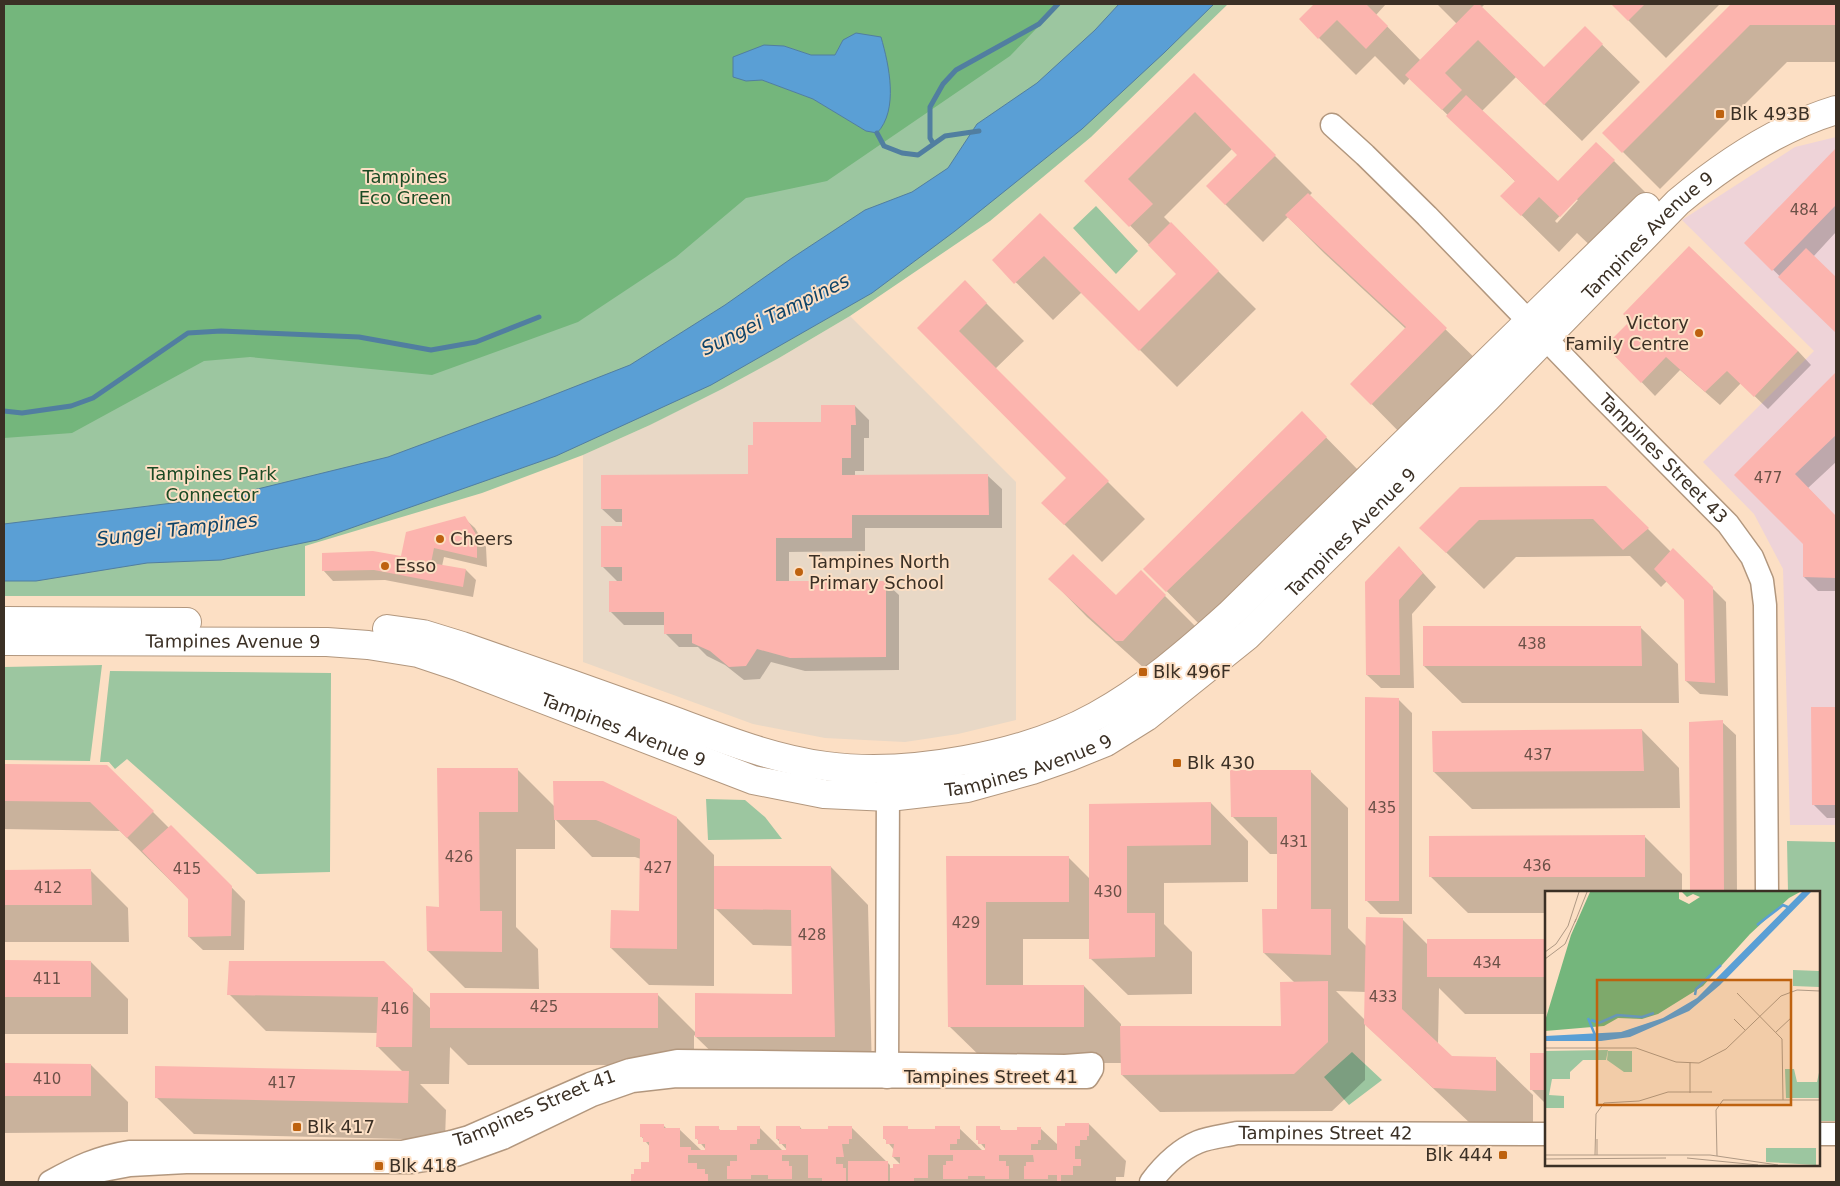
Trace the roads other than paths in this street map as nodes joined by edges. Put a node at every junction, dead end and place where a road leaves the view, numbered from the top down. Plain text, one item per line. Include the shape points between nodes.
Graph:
1 (1836, 90) edge
2 (1836, 110) edge
3 (1332, 125) dead end
4 (1537, 329) junction
5 (4, 620) edge
6 (4, 641) edge
7 (881, 767) junction
8 (882, 797) junction
9 (1767, 891) edge
10 (880, 1070) junction
11 (591, 1090) junction
12 (1545, 1134) edge
13 (1820, 1134) edge
14 (1836, 1134) edge
15 (1545, 1142) edge
16 (1820, 1142) edge
17 (1836, 1142) edge
18 (50, 1182) edge
19 (72, 1182) edge
20 (1151, 1182) edge
21 (1169, 1182) edge

1 - 4 main road, Tampines Avenue 9 via 1754,126 1701,160 1664,190
2 - 4 main road, Tampines Avenue 9 via 1769,139 1701,183
3 - 4 street, Tampines Street 43 via 1427,216
4 - 7 main road, Tampines Avenue 9 via 1427,423 1196,645 1130,695 1063,732 1018,746 965,761
4 - 8 main road, Tampines Avenue 9 via 1337,548 1246,636 1146,717 1106,742 1032,770 966,788
4 - 9 street, Tampines Street 43 via 1728,524 1752,557 1762,581
5 - 7 main road, Tampines Avenue 9 via 328,624 423,634 760,752 825,766
6 - 8 main road, Tampines Avenue 9 via 327,642 418,653 753,780 824,794
7 - 8 street
8 - 10 street
10 - 10 street, Tampines Street 41 via 1065,1066 1092,1064 1087,1077
10 - 11 street, Tampines Street 41 via 676,1076
11 - 18 street, Tampines Street 41 via 469,1137 402,1152 129,1152 91,1160
11 - 19 street, Tampines Street 41 via 503,1138 456,1155 412,1162 186,1162 93,1172
12 - 20 street, Tampines Street 42 via 1237,1133 1198,1142 1177,1155
13 - 14 street
15 - 21 street, Tampines Street 42 via 1247,1143 1211,1151 1191,1162
16 - 17 street

